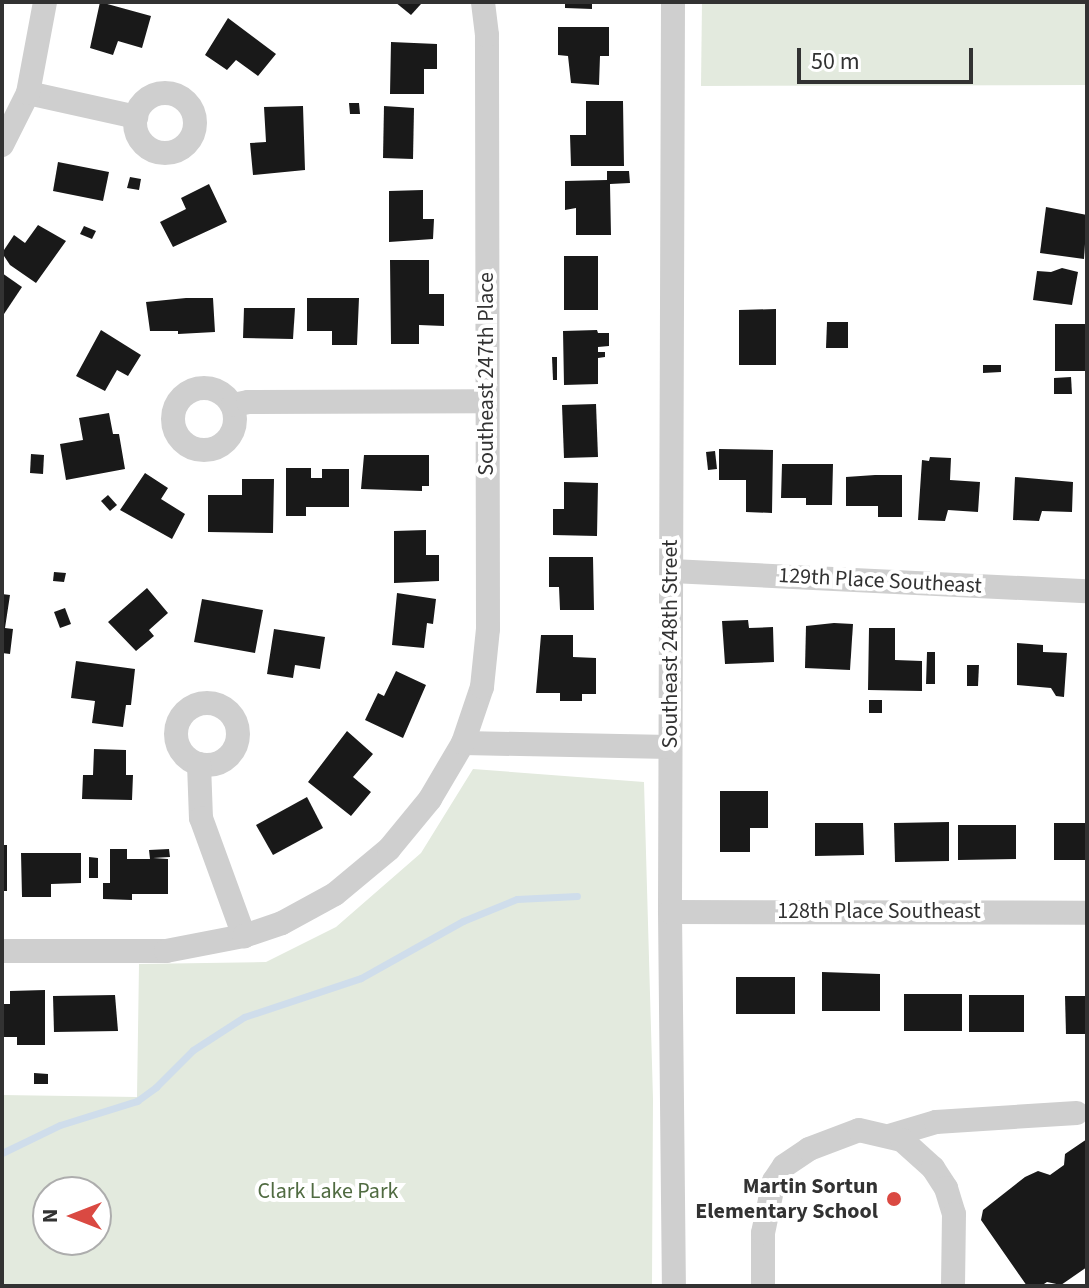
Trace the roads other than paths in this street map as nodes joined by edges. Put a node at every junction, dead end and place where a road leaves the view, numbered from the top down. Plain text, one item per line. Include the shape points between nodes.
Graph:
1 (45, 2) edge
2 (483, 2) edge
3 (673, 2) edge
4 (28, 93) junction
5 (136, 117) dead end
6 (2, 145) edge
7 (487, 401) junction
8 (233, 405) dead end
9 (672, 571) junction
10 (1087, 591) edge
11 (463, 743) junction
12 (670, 747) junction
13 (199, 764) dead end
14 (670, 912) junction
15 (1087, 913) edge
16 (244, 936) junction
17 (2, 951) edge
18 (1077, 1113) dead end
19 (889, 1136) junction
20 (674, 1286) edge
21 (763, 1286) edge
22 (953, 1286) edge

1 - 4 street
2 - 7 street, Southeast 247th Place
3 - 9 street, Southeast 248th Street
4 - 5 street
4 - 6 street
7 - 8 street
7 - 11 street, Southeast 247th Place via 488,629 482,687
9 - 10 street, 129th Place Southeast
9 - 12 street, Southeast 248th Street
11 - 12 street
11 - 16 street via 430,799 389,849 335,894 282,923
12 - 14 street, Southeast 248th Street
13 - 16 street via 201,818
14 - 15 street, 128th Place Southeast
14 - 20 street, Southeast 248th Street
16 - 17 street via 166,951
18 - 19 street via 936,1122
19 - 21 street via 859,1130 824,1141 784,1166 768,1206
19 - 22 street via 917,1152 946,1188 954,1214

